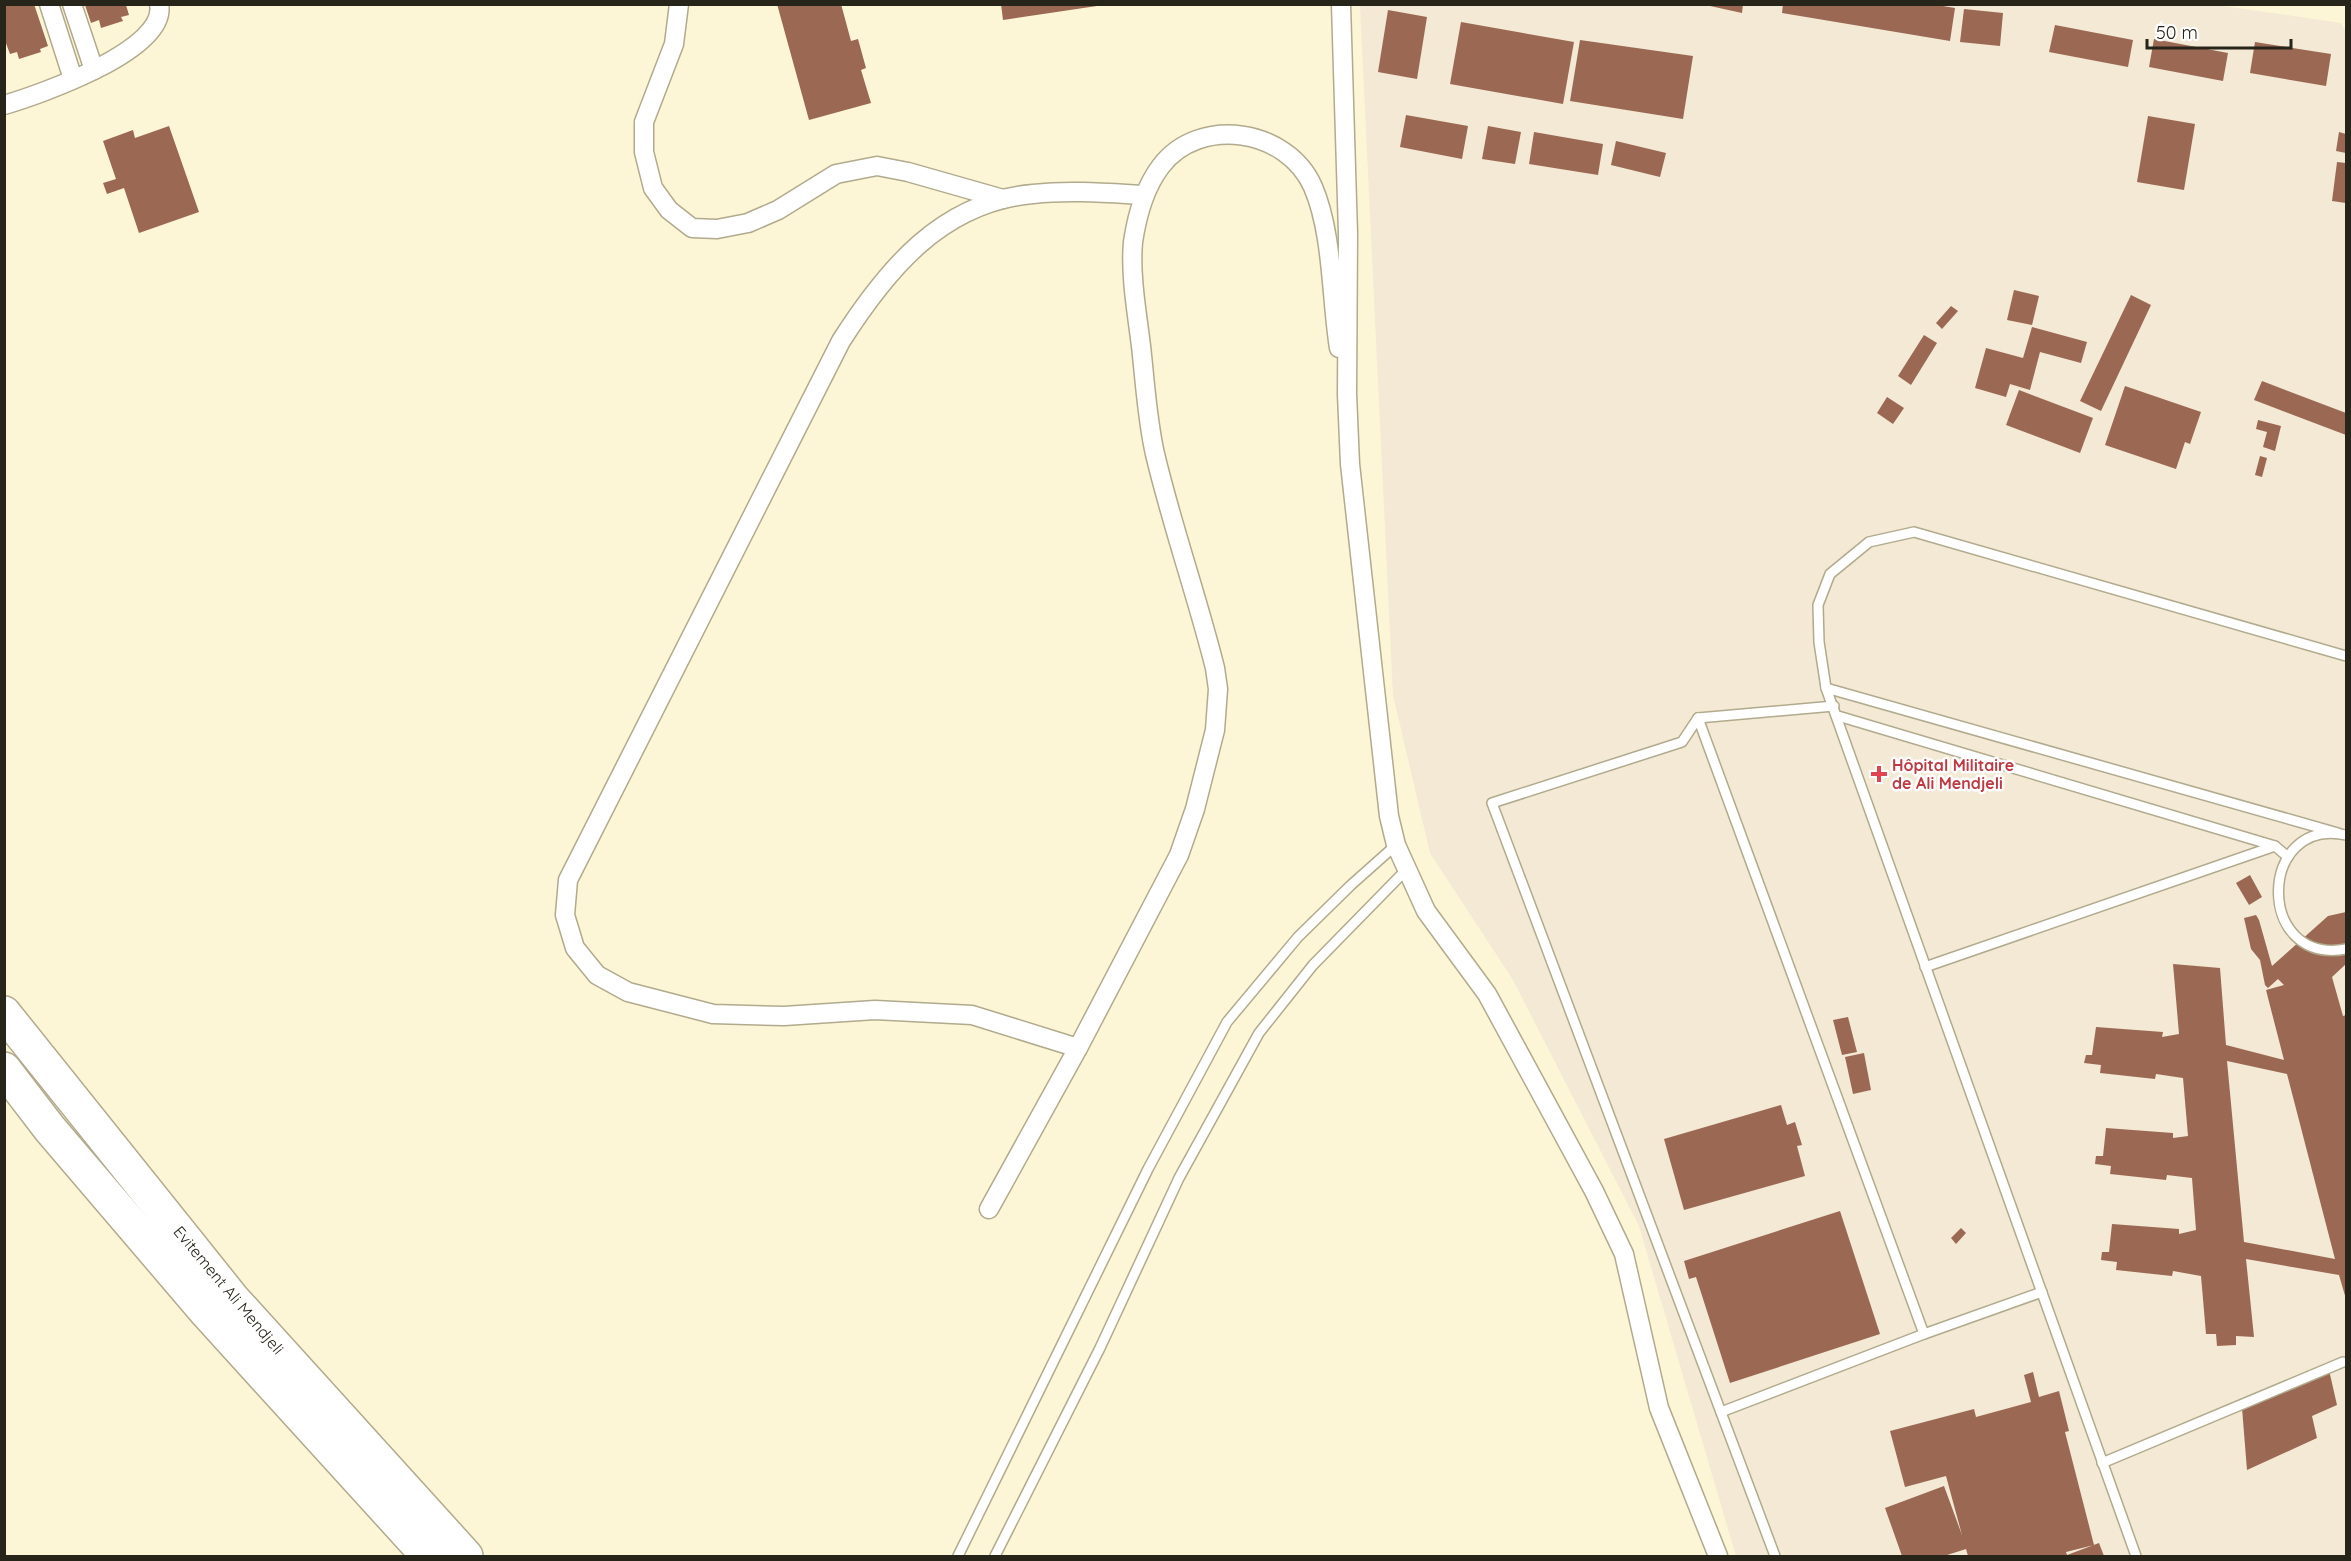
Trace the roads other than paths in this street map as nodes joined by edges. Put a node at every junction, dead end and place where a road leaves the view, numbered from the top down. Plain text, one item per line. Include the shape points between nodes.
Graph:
1 (49, 4) edge
2 (72, 4) edge
3 (159, 4) edge
4 (679, 4) edge
5 (1341, 4) edge
6 (94, 70) junction
7 (73, 79) junction
8 (4, 105) edge
9 (1143, 195) junction
10 (1004, 199) junction
11 (1347, 394) junction
12 (2346, 656) edge
13 (1826, 688) junction
14 (1834, 706) junction
15 (1838, 716) junction
16 (1698, 718) junction
17 (2342, 834) edge
18 (1396, 845) junction
19 (2275, 846) junction
20 (2288, 857) junction
21 (1407, 869) junction
22 (2346, 949) edge
23 (1925, 967) junction
24 (4, 1013) edge
25 (1078, 1048) junction
26 (4, 1069) edge
27 (988, 1209) dead end
28 (2042, 1292) junction
29 (1924, 1334) junction
30 (2343, 1362) dead end
31 (1721, 1412) junction
32 (2103, 1463) junction
33 (428, 1557) edge
34 (466, 1557) edge
35 (958, 1557) edge
36 (995, 1557) edge
37 (1718, 1557) edge
38 (1775, 1557) edge
39 (2136, 1557) edge

1 - 7 street
2 - 6 street
3 - 6 street via 154,28 139,43
4 - 10 street via 674,44 644,122 644,152 653,188 669,210 692,228 717,229 748,223 778,210 836,174 877,166
5 - 11 street via 1348,234
6 - 7 street
7 - 8 street
9 - 10 street via 1064,192
9 - 11 street via 1162,164 1190,142 1221,134 1260,139 1288,154 1312,186 1325,234
9 - 25 street via 1133,243 1136,307 1154,452 1215,668 1218,709 1195,809 1179,855
10 - 25 street via 964,213 894,266 841,341 568,880 565,915 575,948 597,975 628,992 713,1014 784,1016 875,1010 972,1015
11 - 18 street via 1357,539 1389,816
12 - 13 lane via 1914,532 1869,542 1830,574 1818,605
13 - 14 lane
13 - 17 lane
14 - 15 lane
14 - 16 lane
15 - 19 lane
15 - 23 lane
16 - 29 lane
16 - 31 lane via 1682,742 1492,803
17 - 20 lane via 2319,835 2302,843
18 - 21 street
18 - 35 lane via 1298,937 1227,1022 1148,1169
19 - 20 lane
19 - 23 lane
20 - 22 lane via 2279,874 2276,894 2280,913 2290,930 2306,943 2324,950
21 - 36 lane via 1313,965 1259,1033 1179,1178 1100,1348
21 - 37 street via 1426,911 1487,994 1624,1254 1659,1408
23 - 28 lane
24 - 34 highway, Evitement Ali Mendjeli via 233,1299
25 - 27 street
26 - 33 highway, Evitement Ali Mendjeli via 50,1129 214,1321
28 - 29 lane
28 - 32 lane
29 - 31 lane
30 - 32 lane
31 - 38 lane
32 - 39 lane

